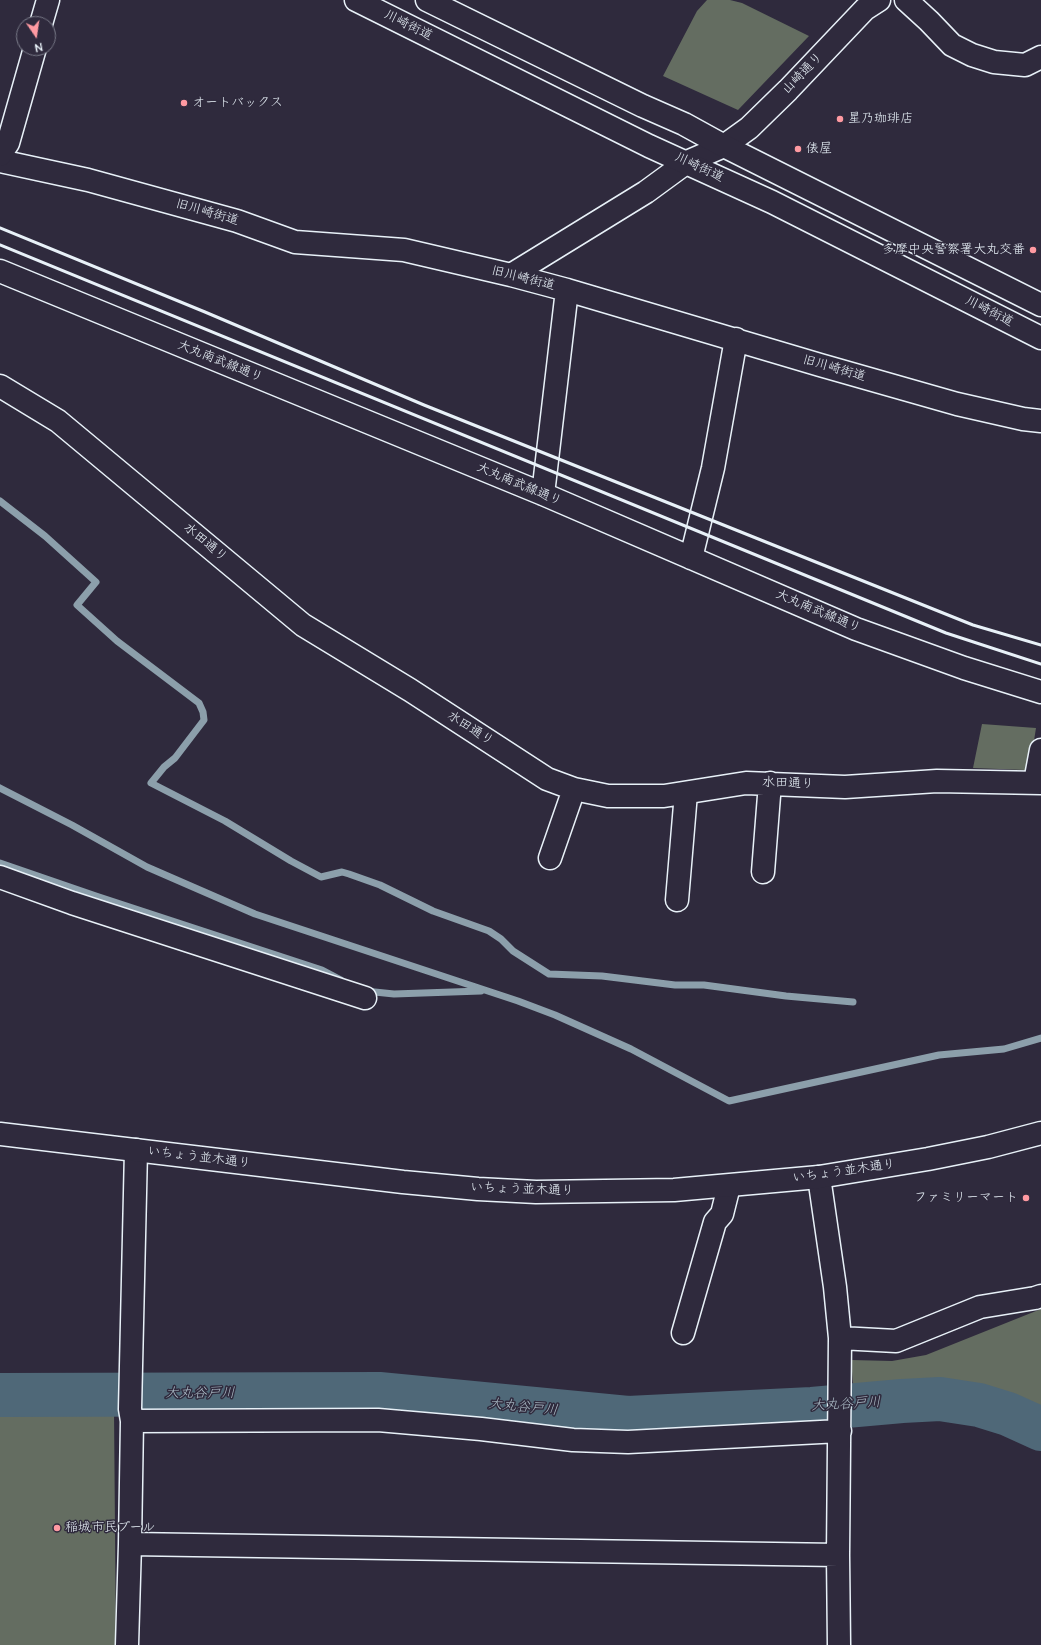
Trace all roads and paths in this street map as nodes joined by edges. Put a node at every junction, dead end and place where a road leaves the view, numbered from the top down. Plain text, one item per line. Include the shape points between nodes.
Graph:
1 (48, 0) edge
2 (356, 0) edge
3 (427, 0) edge
4 (879, 0) edge
5 (906, 0) edge
6 (43, 16) edge
7 (33, 56) edge
8 (1041, 57) edge
9 (724, 146) junction
10 (0, 155) edge
11 (0, 161) edge
12 (687, 162) junction
13 (0, 271) edge
14 (511, 276) junction
15 (567, 290) junction
16 (1041, 305) edge
17 (1041, 338) edge
18 (736, 339) junction
19 (0, 386) edge
20 (1041, 421) edge
21 (543, 494) junction
22 (691, 558) junction
23 (1041, 692) edge
24 (1041, 750) edge
25 (770, 783) junction
26 (1038, 783) edge
27 (574, 789) junction
28 (686, 793) junction
29 (550, 858) dead end
30 (763, 872) dead end
31 (0, 877) edge
32 (677, 900) dead end
33 (365, 998) dead end
34 (1041, 1132) edge
35 (0, 1134) edge
36 (136, 1150) junction
37 (819, 1177) junction
38 (729, 1186) junction
39 (1041, 1296) edge
40 (683, 1333) dead end
41 (840, 1338) junction
42 (131, 1415) junction
43 (840, 1427) junction
44 (130, 1544) junction
45 (838, 1555) junction
46 (127, 1645) edge
47 (839, 1645) edge

1 - 6 street
2 - 12 street, 川崎街道
3 - 9 street via 684,124
4 - 9 street, 山崎通り via 865,9 749,128
5 - 8 street via 952,45 972,55 994,62 1024,65
7 - 10 street via 8,143
9 - 12 street, 山崎通り
9 - 16 street
11 - 14 street, 旧川崎街道 via 88,180 237,221 295,242 404,250
12 - 14 street, 山崎通り via 646,192
12 - 17 street, 川崎街道 via 772,202
13 - 21 street, 大丸南武線通り
14 - 15 street, 旧川崎街道
15 - 18 street, 旧川崎街道
15 - 21 street
18 - 20 street, 旧川崎街道 via 956,404
18 - 22 street via 713,468
19 - 27 street, 水田通り via 58,421 303,625 410,690 547,779
21 - 22 street, 大丸南武線通り
22 - 23 street, 大丸南武線通り via 856,629 964,668
24 - 26 street
25 - 26 street, 水田通り via 845,787 937,781
25 - 28 street, 水田通り via 746,783
25 - 30 street
27 - 28 street, 水田通り via 608,796 664,796
27 - 29 street
28 - 32 street
31 - 33 street via 72,903
34 - 37 street, いちょう並木通り via 928,1160
35 - 36 street, いちょう並木通り
36 - 38 street, いちょう並木通り via 478,1189 536,1192 674,1190
36 - 42 street
37 - 38 street, いちょう並木通り
37 - 41 street
38 - 40 street via 722,1214 715,1222
39 - 41 street via 980,1307 896,1341
41 - 43 street
42 - 43 street via 378,1420 573,1440 628,1442
42 - 44 street
43 - 45 street
44 - 45 street
44 - 46 street
45 - 47 street

